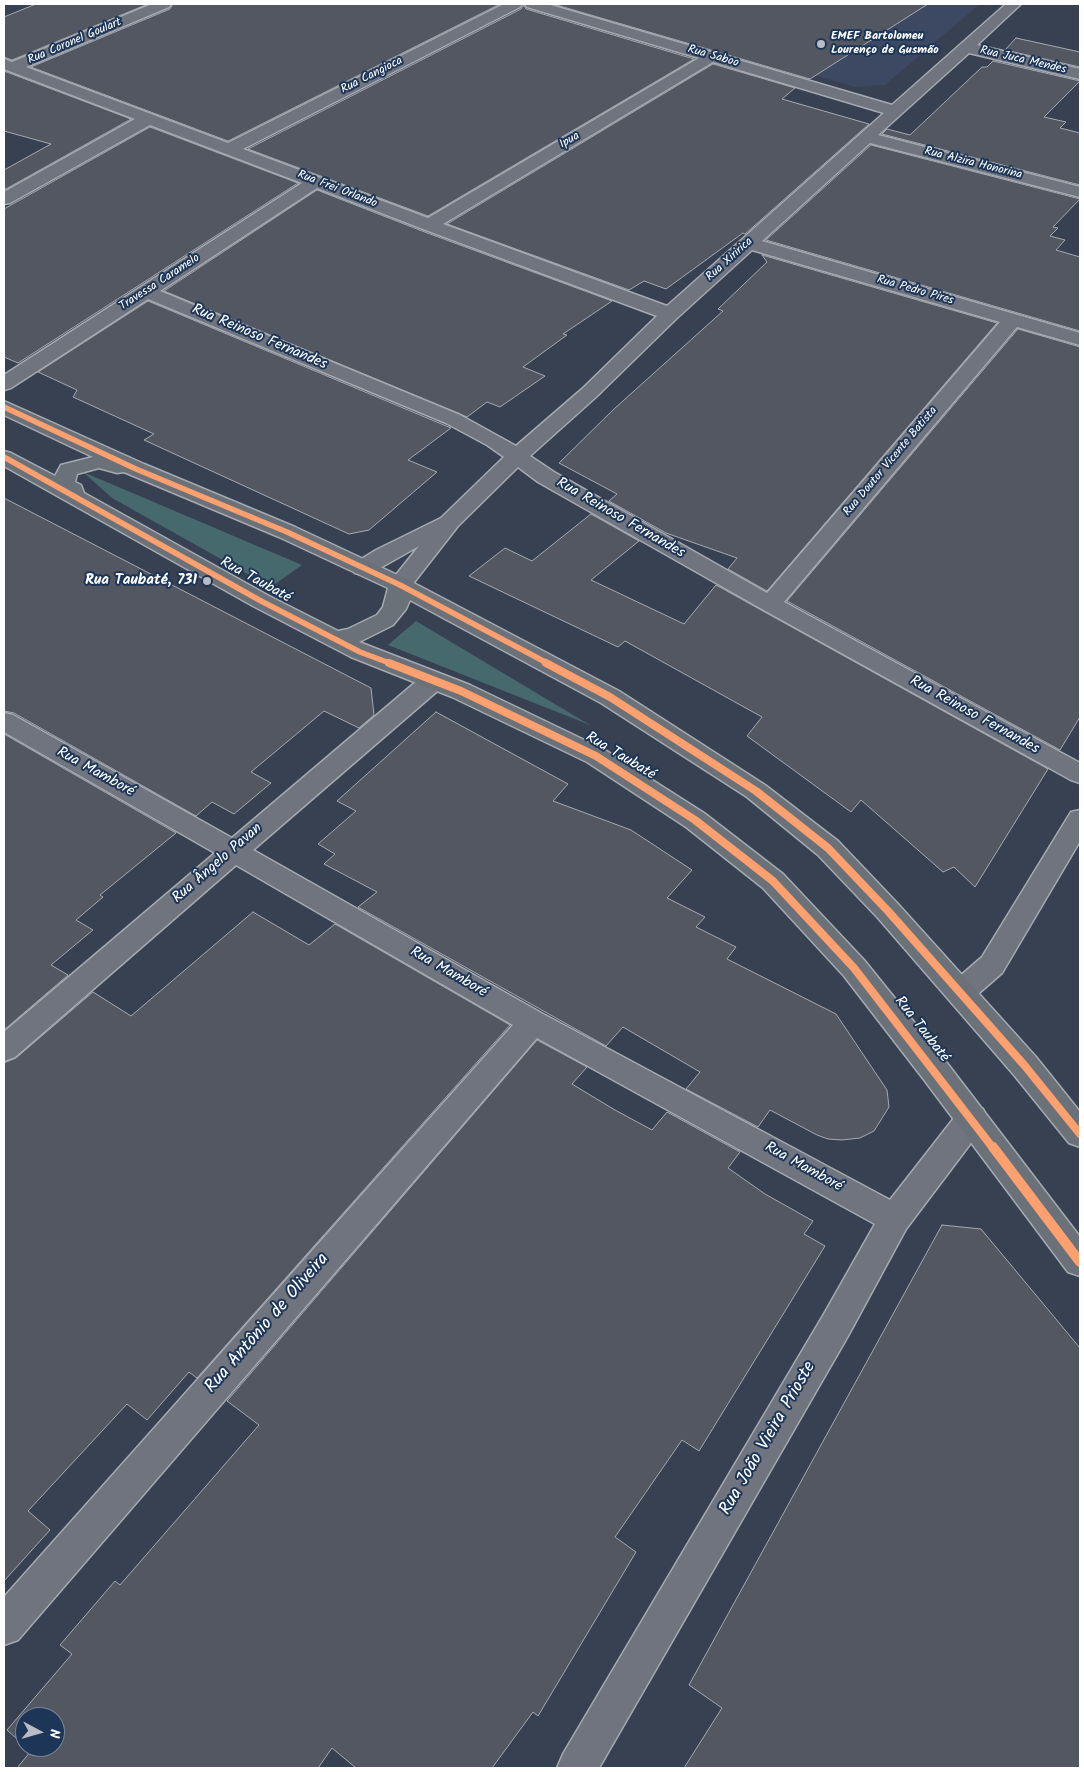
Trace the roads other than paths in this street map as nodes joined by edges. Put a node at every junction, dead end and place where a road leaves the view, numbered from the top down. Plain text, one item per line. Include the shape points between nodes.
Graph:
1 (164, 4) edge
2 (515, 4) edge
3 (532, 4) edge
4 (1014, 4) edge
5 (965, 47) junction
6 (711, 57) junction
7 (8, 66) edge
8 (1080, 74) edge
9 (895, 111) junction
10 (148, 118) junction
11 (866, 137) junction
12 (230, 150) junction
13 (315, 182) junction
14 (1080, 192) edge
15 (4, 199) edge
16 (429, 225) junction
17 (749, 243) junction
18 (147, 292) junction
19 (670, 314) junction
20 (1012, 320) junction
21 (1080, 339) edge
22 (4, 384) edge
23 (4, 407) edge
24 (4, 457) edge
25 (516, 457) junction
26 (136, 469) junction
27 (73, 496) junction
28 (450, 521) junction
29 (363, 568) junction
30 (400, 585) junction
31 (770, 604) junction
32 (335, 639) junction
33 (434, 681) junction
34 (4, 722) edge
35 (1080, 774) edge
36 (1080, 819) edge
37 (233, 851) junction
38 (962, 992) junction
39 (533, 1022) junction
40 (4, 1050) edge
41 (972, 1118) junction
42 (1080, 1134) edge
43 (895, 1219) junction
44 (1080, 1262) edge
45 (4, 1626) edge
46 (577, 1768) edge

1 - 7 street, Rua Coronel Goulart
2 - 12 street, Rua Cangioca
3 - 6 street, Rua Saboo
4 - 5 street, Rua Xiririca
5 - 8 street, Rua Juca Mendes
5 - 9 street, Rua Xiririca
6 - 9 street, Rua Saboo
6 - 16 street, Ipua
7 - 10 street, Rua Frei Orlando
9 - 11 street, Rua Xiririca
10 - 12 street, Rua Frei Orlando
10 - 15 street
11 - 14 street, Rua Alzira Honorina
11 - 17 street, Rua Xiririca
12 - 13 street, Rua Frei Orlando
13 - 16 street, Rua Frei Orlando
13 - 18 street, Travessa Caramelo
16 - 19 street, Rua Frei Orlando
17 - 19 street, Rua Xiririca
17 - 20 street, Rua Pedro Pires
18 - 22 street, Travessa Caramelo
18 - 25 street, Rua Reinoso Fernandes via 453,419
19 - 25 street, Rua Xiririca via 589,393
20 - 21 street, Rua Pedro Pires
20 - 31 street, Rua Doutor Vicente Batista
23 - 26 main road
24 - 27 main road, Rua Taubaté
25 - 28 street, Rua Xiririca
25 - 31 street, Rua Reinoso Fernandes via 546,478
26 - 27 main road via 122,469 105,462 79,466 65,477 66,486 73,490
26 - 29 main road via 287,532
27 - 32 main road, Rua Taubaté
28 - 29 street, Rua Xiririca
28 - 30 street, Rua Xiririca
29 - 30 main road
30 - 32 main road via 394,609 385,620 355,635
30 - 38 main road via 610,697 756,791 828,848
31 - 35 street, Rua Reinoso Fernandes
32 - 33 main road, Rua Taubaté
33 - 37 street, Rua Ângelo Pavan
33 - 41 main road, Rua Taubaté via 596,756 695,820 773,882 854,968
34 - 37 street, Rua Mamboré
36 - 38 street via 992,965
37 - 39 street, Rua Mamboré
37 - 40 street, Rua Ângelo Pavan
38 - 42 main road
39 - 43 street, Rua Mamboré
39 - 45 street, Rua Antônio de Oliveira
41 - 43 street, Rua João Vieira Prioste
41 - 44 main road, Rua Taubaté
43 - 46 street, Rua João Vieira Prioste

